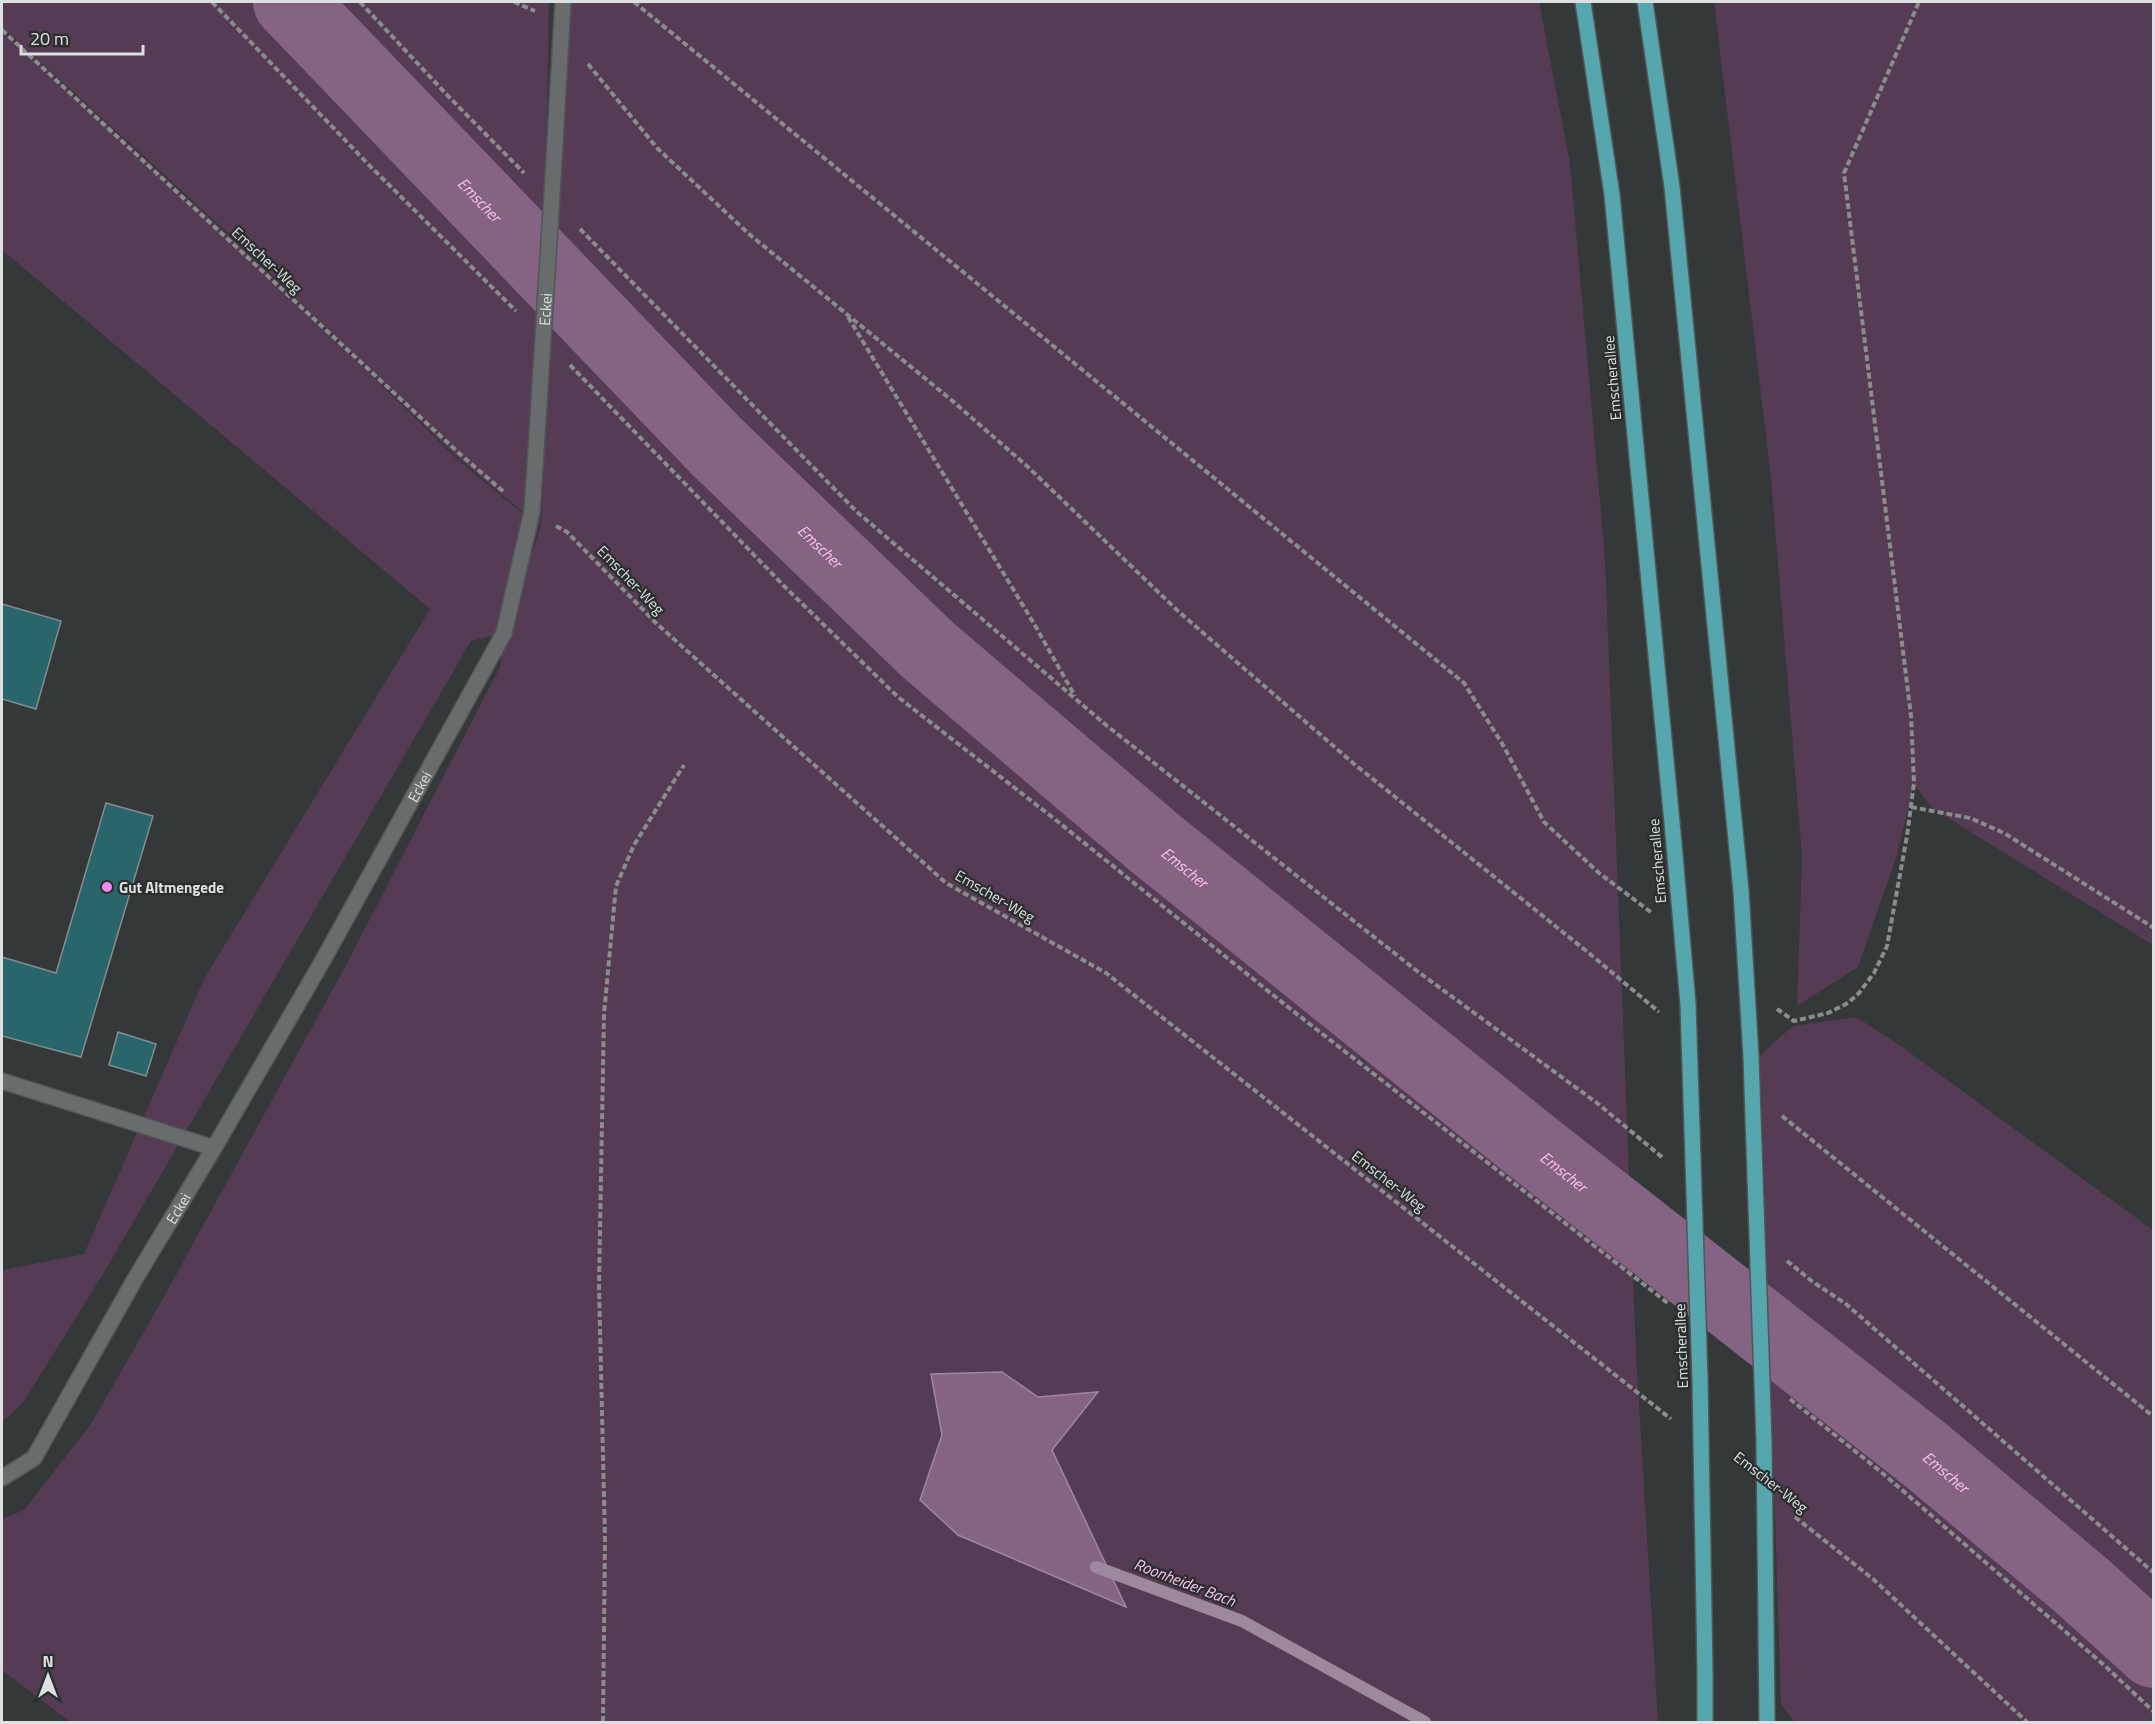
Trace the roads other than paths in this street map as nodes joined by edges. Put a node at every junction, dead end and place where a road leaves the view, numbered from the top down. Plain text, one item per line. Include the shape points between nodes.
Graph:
1 (563, 2) edge
2 (1583, 2) edge
3 (1645, 2) edge
4 (2, 1081) edge
5 (214, 1148) junction
6 (2, 1478) edge
7 (1705, 1722) edge
8 (1767, 1722) edge

1 - 5 street, Eckei, bridge via 532,511 504,633
2 - 7 main road, Emscherallee, bridge via 1612,195 1688,1016 1700,1380
3 - 8 main road, bridge via 1672,187 1741,891 1764,1441
4 - 5 street
5 - 6 street, Eckei via 34,1458

